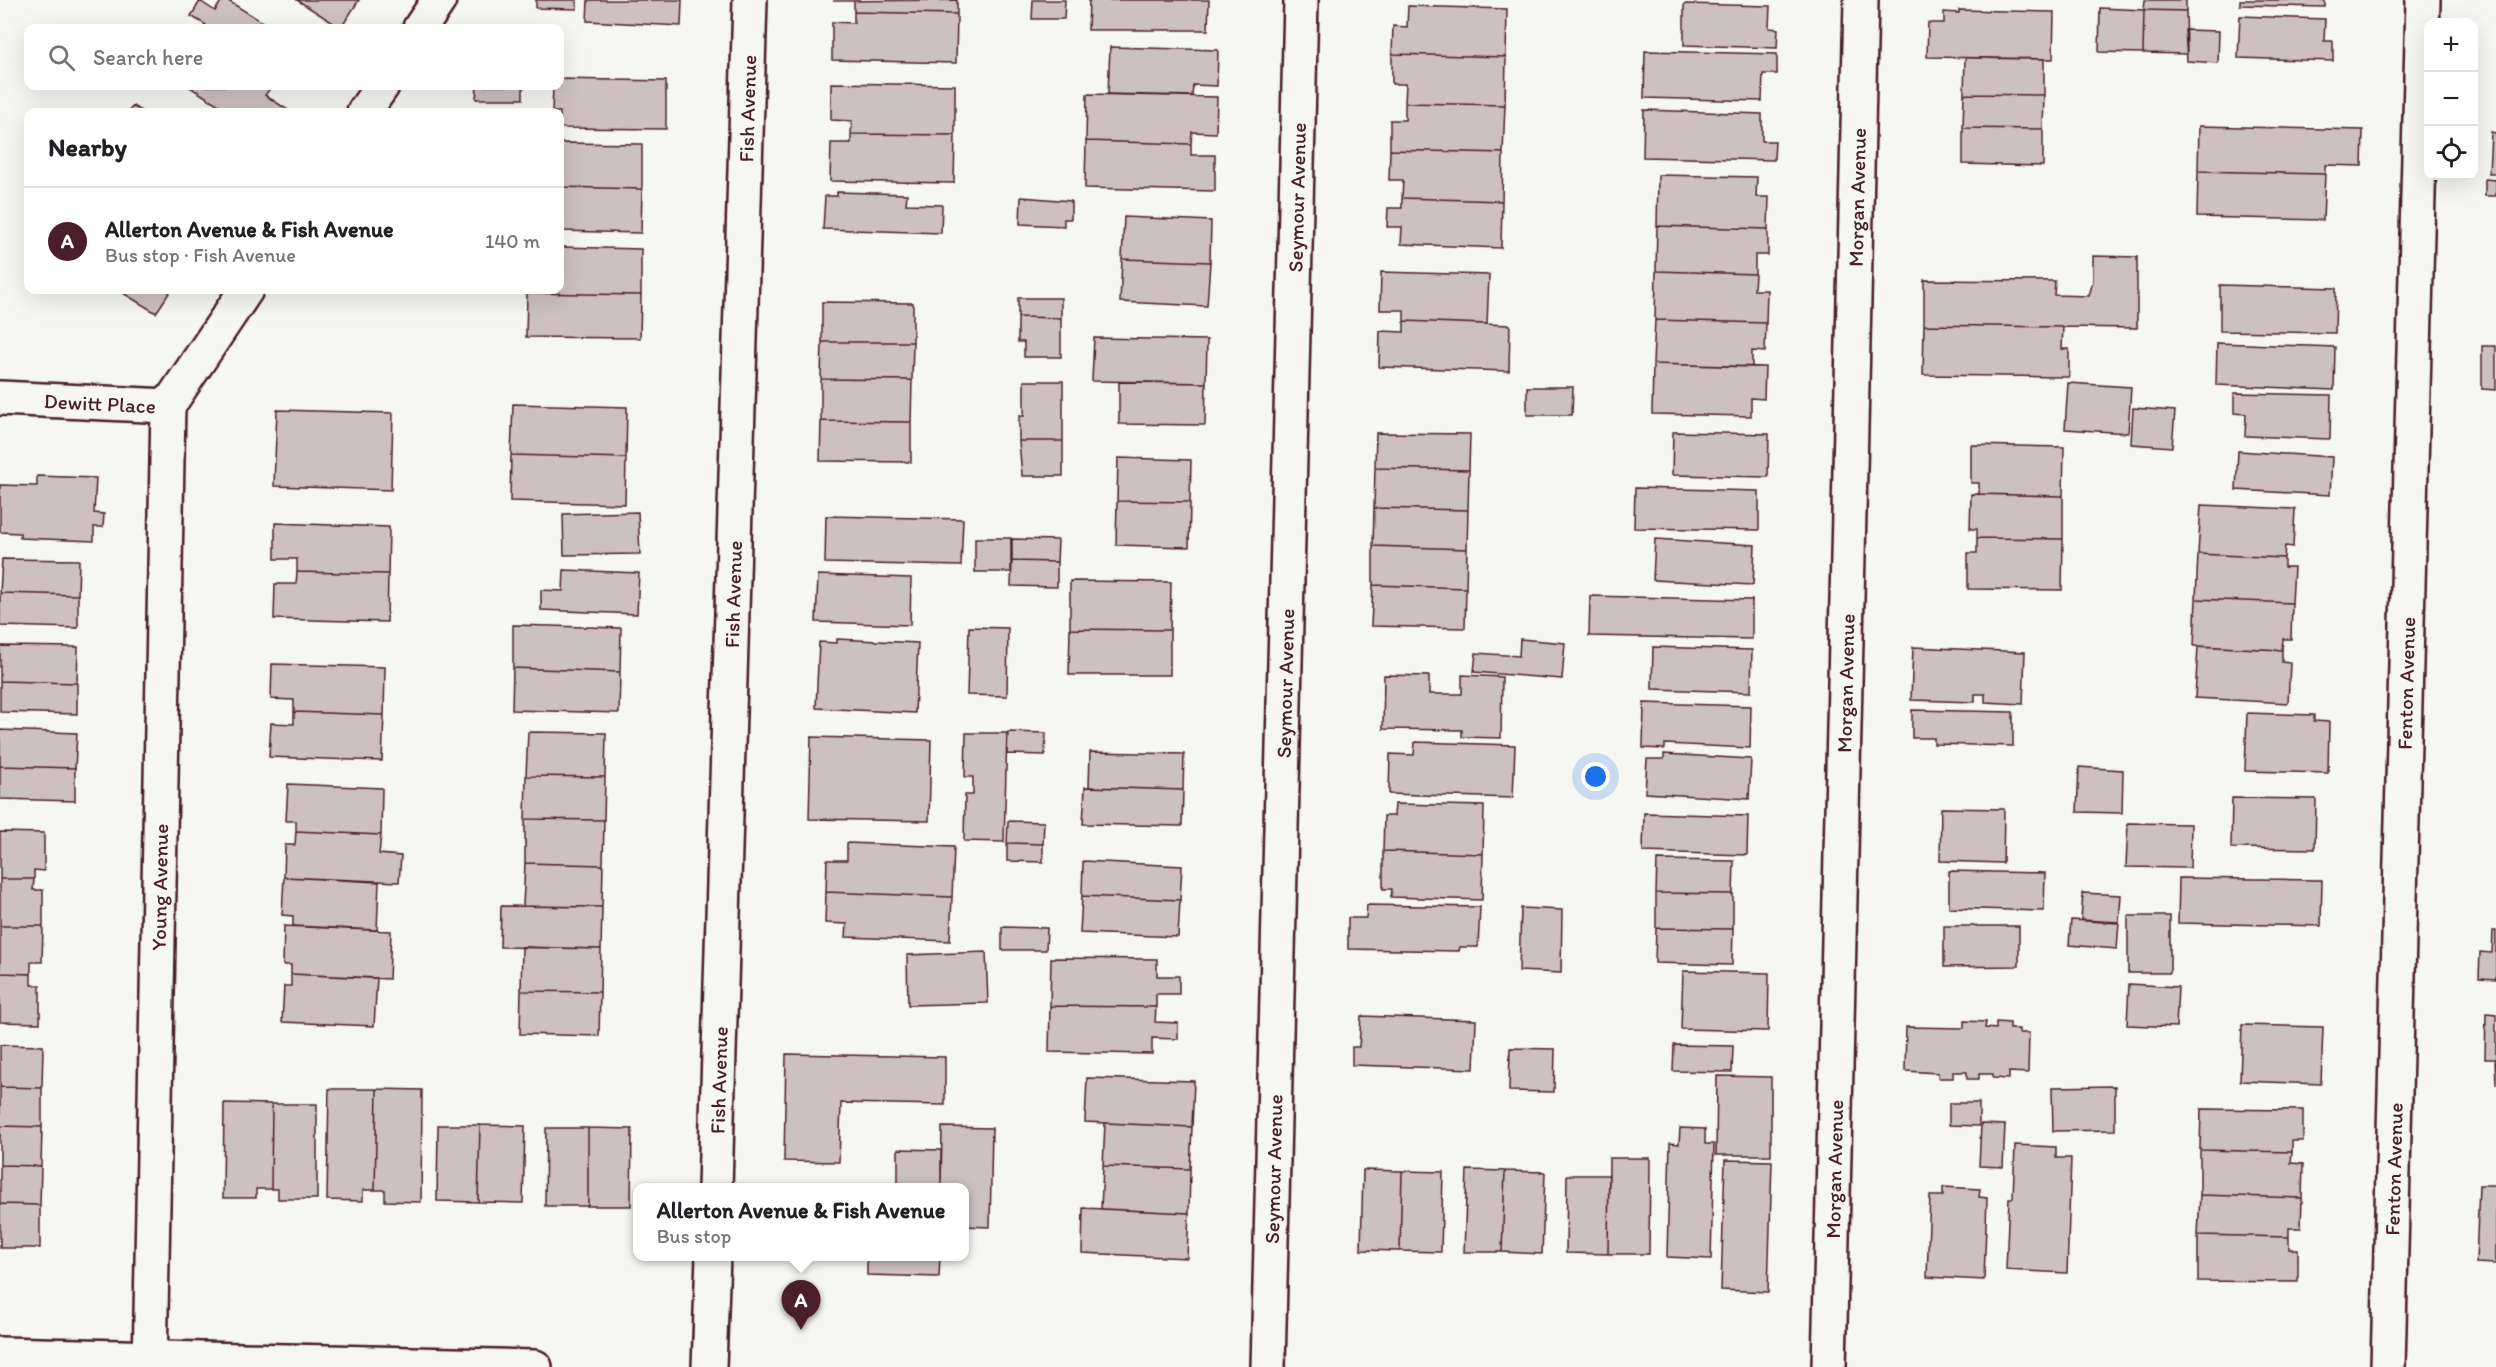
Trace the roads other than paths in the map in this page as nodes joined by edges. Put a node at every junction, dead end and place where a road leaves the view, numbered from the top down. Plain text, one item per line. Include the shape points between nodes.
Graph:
1 (439, 0) edge
2 (750, 0) edge
3 (1302, 0) edge
4 (1861, 0) edge
5 (2423, 0) edge
6 (423, 24) edge
7 (379, 90) edge
8 (367, 108) edge
9 (243, 294) edge
10 (0, 398) edge
11 (168, 406) junction
12 (715, 1183) edge
13 (713, 1261) edge
14 (0, 1354) edge
15 (150, 1362) edge
16 (535, 1367) edge
17 (709, 1367) edge
18 (1268, 1367) edge
19 (1829, 1367) edge
20 (2388, 1367) edge

1 - 6 street
2 - 12 street, Fish Avenue
3 - 18 street, Seymour Avenue
4 - 19 street, Morgan Avenue
5 - 20 street, Fenton Avenue
7 - 8 street
9 - 11 street, Dewitt Place
10 - 11 street, Dewitt Place
11 - 15 street, Young Avenue
13 - 17 street
14 - 15 street
15 - 16 street

